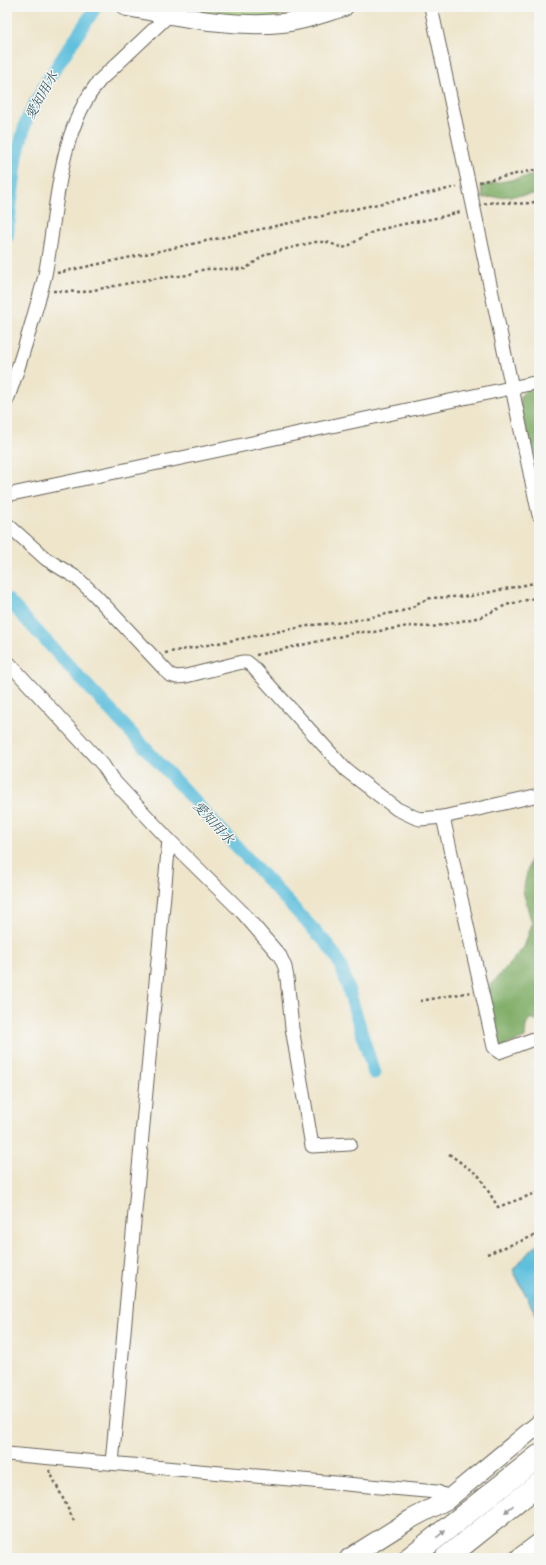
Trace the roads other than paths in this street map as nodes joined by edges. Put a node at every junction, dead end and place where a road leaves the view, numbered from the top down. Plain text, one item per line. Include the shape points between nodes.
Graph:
1 (127, 7) edge
2 (344, 7) edge
3 (431, 7) edge
4 (169, 15) junction
5 (539, 382) edge
6 (512, 388) junction
7 (7, 400) edge
8 (7, 495) edge
9 (539, 515) edge
10 (7, 524) edge
11 (7, 661) edge
12 (539, 795) edge
13 (443, 817) junction
14 (169, 840) junction
15 (539, 1037) edge
16 (350, 1144) dead end
17 (539, 1424) edge
18 (7, 1454) edge
19 (539, 1456) edge
20 (112, 1463) junction
21 (539, 1484) edge
22 (447, 1500) junction
23 (539, 1543) edge
24 (349, 1558) edge
25 (410, 1558) edge
26 (446, 1558) edge
27 (519, 1558) edge

1 - 4 street
2 - 4 street via 282,23 220,23
3 - 6 street
4 - 7 street via 100,80 80,110 62,171 45,276
5 - 6 street
6 - 8 street
6 - 9 street
10 - 13 street via 46,559 86,586 170,675 177,677 247,662 346,770 397,808 420,819
11 - 14 street
12 - 13 street
13 - 15 street via 496,1050 501,1051
14 - 16 street via 242,912 280,956 287,978 292,1028 312,1146
14 - 20 street
17 - 22 street
18 - 20 street
25 -> 19 highway
20 - 22 street via 437,1492 444,1495
21 -> 26 highway
22 - 24 street
23 - 27 street

